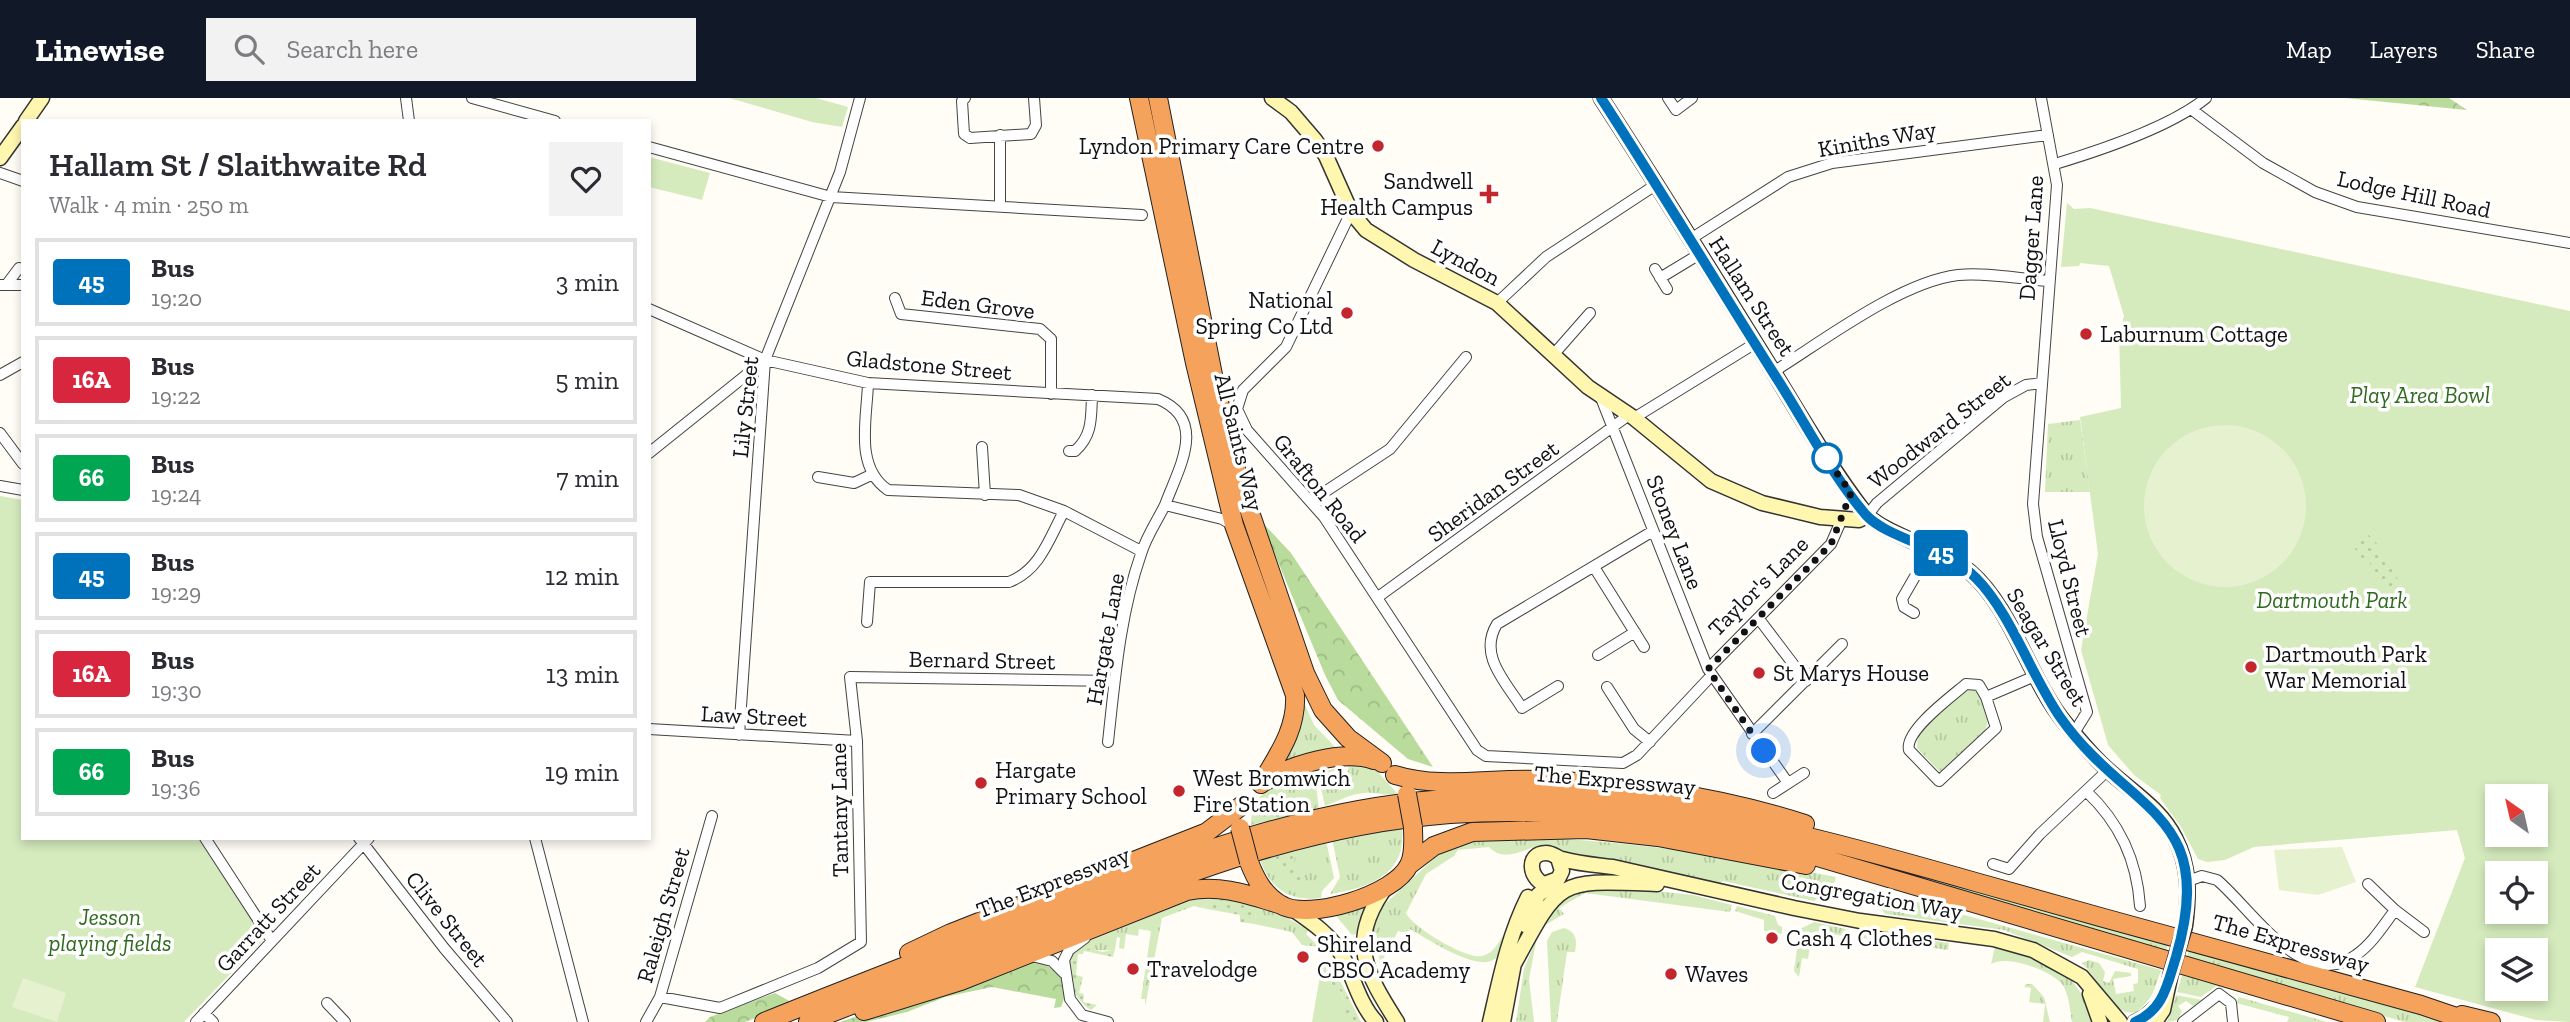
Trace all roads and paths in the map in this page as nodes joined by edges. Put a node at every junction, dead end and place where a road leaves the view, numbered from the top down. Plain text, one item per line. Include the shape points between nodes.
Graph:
1 (42, 98) edge
2 (406, 98) edge
3 (472, 98) edge
4 (860, 98) edge
5 (965, 98) edge
6 (1034, 98) edge
7 (1139, 98) edge
8 (1158, 98) edge
9 (1272, 98) edge
10 (1601, 98) edge
11 (1668, 98) edge
12 (1692, 98) edge
13 (2041, 98) edge
14 (2206, 98) edge
15 (2191, 109) junction
16 (27, 119) edge
17 (409, 119) edge
18 (548, 119) edge
19 (21, 129) edge
20 (1000, 135) junction
21 (2048, 135) junction
22 (651, 148) edge
23 (0, 158) edge
24 (2055, 164) junction
25 (0, 173) edge
26 (21, 180) edge
27 (1657, 184) junction
28 (831, 197) junction
29 (1000, 205) junction
30 (1351, 212) junction
31 (1142, 215) dead end
32 (1689, 240) junction
33 (2570, 243) edge
34 (1698, 255) junction
35 (19, 268) dead end
36 (2049, 281) junction
37 (3, 285) edge
38 (21, 285) edge
39 (1667, 289) dead end
40 (895, 298) dead end
41 (1497, 303) junction
42 (651, 310) edge
43 (1590, 313) dead end
44 (1754, 344) junction
45 (1554, 354) junction
46 (1466, 356) dead end
47 (765, 360) junction
48 (21, 363) edge
49 (1773, 372) junction
50 (0, 375) edge
51 (868, 383) junction
52 (2041, 383) junction
53 (1051, 394) junction
54 (1092, 394) junction
55 (1601, 397) junction
56 (1632, 416) junction
57 (1615, 428) junction
58 (0, 433) edge
59 (982, 447) dead end
60 (651, 451) edge
61 (1069, 451) dead end
62 (21, 461) edge
63 (873, 474) junction
64 (818, 477) dead end
65 (0, 486) edge
66 (21, 490) edge
67 (1851, 493) junction
68 (985, 495) junction
69 (1227, 497) junction
70 (1311, 501) junction
71 (1165, 505) junction
72 (1064, 511) junction
73 (1204, 516) junction
74 (1867, 516) junction
75 (1841, 521) junction
76 (1234, 525) junction
77 (1653, 531) junction
78 (1932, 547) junction
79 (1141, 551) junction
80 (1594, 566) junction
81 (1378, 597) junction
82 (1914, 613) dead end
83 (1759, 619) junction
84 (867, 622) dead end
85 (1634, 632) junction
86 (1842, 644) dead end
87 (1644, 647) dead end
88 (1598, 654) dead end
89 (1710, 672) junction
90 (2035, 676) junction
91 (850, 677) joint
92 (1114, 681) junction
93 (1806, 681) junction
94 (1558, 686) dead end
95 (1612, 688) dead end
96 (1986, 697) junction
97 (651, 729) edge
98 (2074, 733) junction
99 (1752, 734) junction
100 (739, 735) junction
101 (857, 739) junction
102 (1108, 742) dead end
103 (1650, 742) junction
104 (1477, 750) joint
105 (1389, 769) junction
106 (2108, 770) junction
107 (1804, 773) dead end
108 (1787, 783) junction
109 (1261, 785) junction
110 (2086, 791) junction
111 (1773, 793) dead end
112 (1245, 803) junction
113 (712, 816) dead end
114 (206, 840) edge
115 (363, 840) edge
116 (536, 840) edge
117 (1558, 858) junction
118 (1918, 864) junction
119 (1993, 864) dead end
120 (1409, 865) junction
121 (1648, 875) junction
122 (1536, 880) junction
123 (1556, 881) junction
124 (2188, 881) junction
125 (1899, 883) junction
126 (2368, 884) dead end
127 (1690, 885) junction
128 (1383, 891) junction
129 (2140, 906) dead end
130 (1288, 908) junction
131 (2395, 910) junction
132 (1106, 923) junction
133 (2267, 931) junction
134 (2424, 932) dead end
135 (2257, 940) dead end
136 (272, 941) junction
137 (1021, 957) junction
138 (1513, 966) junction
139 (1064, 973) junction
140 (2082, 977) junction
141 (660, 997) junction
142 (2164, 1000) junction
143 (327, 1003) dead end
144 (2421, 1005) junction
145 (2183, 1006) dead end
146 (806, 1012) edge
147 (204, 1013) junction
148 (2187, 1019) edge
149 (339, 1020) edge
150 (1375, 1021) edge
151 (196, 1022) edge
152 (213, 1022) edge
153 (507, 1022) edge
154 (583, 1022) edge
155 (646, 1022) edge
156 (764, 1022) edge
157 (824, 1022) edge
158 (1108, 1022) edge
159 (1396, 1022) edge
160 (1490, 1022) edge
161 (1503, 1022) edge
162 (2100, 1022) edge
163 (2115, 1022) edge
164 (2120, 1022) edge
165 (2135, 1022) edge
166 (2155, 1022) edge
167 (2233, 1022) edge
168 (2376, 1022) edge
169 (2471, 1022) edge
170 (2491, 1022) edge

1 - 16 street
2 - 17 street
3 - 18 street
4 - 28 street, Lily Street
5 - 20 street via 964,134 970,138
6 - 20 street via 1036,125 1031,134
7 - 69 highway, All Saints Way
8 - 105 highway, All Saints Way via 1216,390 1238,477 1323,710 1348,738
9 - 30 street, Lyndon via 1315,140
10 - 27 street, Hallam Street
11 - 12 street via 1676,110
13 - 21 street, Dagger Lane
14 - 15 street
15 - 24 street
15 - 33 street, Lodge Hill Road via 2263,163 2315,192 2357,207
19 - 23 street
20 - 29 street
21 - 24 street, Dagger Lane
21 - 32 street, Kiniths Way via 1832,163 1788,177
22 - 28 street
24 - 36 street, Dagger Lane
25 - 26 street
27 - 32 street, Hallam Street
27 - 41 street via 1546,257
28 - 29 street
28 - 47 street, Lily Street
29 - 31 street
30 - 41 street, Lyndon via 1366,230 1391,247
30 - 70 street, Grafton Road via 1286,347 1243,390 1238,402 1239,417 1247,430
32 - 34 street, Hallam Street
34 - 39 street via 1658,274
34 - 44 street, Hallam Street
35 - 37 street
36 - 49 street via 1960,275 1936,279 1860,317
36 - 52 street, Dagger Lane
37 - 38 street
40 - 53 street, Eden Grove via 901,314 1040,329 1051,340
41 - 45 street, Lyndon
42 - 47 street, Gladstone Street
43 - 45 street
44 - 49 street, Hallam Street
44 - 56 street, Sheridan Street
45 - 55 street, Lyndon
46 - 70 street via 1390,449
47 - 51 street, Gladstone Street
47 - 60 street
47 - 100 street, Lily Street
48 - 50 street
49 - 67 street, Hallam Street
51 - 53 street, Gladstone Street
51 - 63 street via 865,463
52 - 74 street, Woodward Street via 2004,397
52 - 98 street, Lloyd Street via 2034,504 2041,549 2087,712
53 - 54 street, Gladstone Street
54 - 61 street via 1086,442
54 - 71 street, Gladstone Street via 1158,399 1179,415 1188,442
55 - 56 street, Lyndon
55 - 57 street, Stoney Lane
56 - 57 street, Sheridan Street
56 - 75 street, Lyndon via 1690,466 1731,492
57 - 77 street, Stoney Lane
57 - 81 street, Sheridan Street
58 - 62 street
59 - 68 street
63 - 64 street via 854,483
63 - 68 street via 888,490
65 - 66 street
67 - 74 street, Hallam Street
67 - 75 street, Taylor's Lane
68 - 72 street via 1019,495
69 - 73 street via 1218,510
69 - 76 highway, All Saints Way
70 - 81 street, Grafton Road
71 - 73 street
71 - 79 street, Hargate Lane
72 - 79 street
72 - 84 street via 1025,576 1009,582 870,582
73 - 76 street
74 - 75 street
74 - 78 street, Seagar Street
75 - 83 street, Taylor's Lane via 1831,544
76 - 109 highway, All Saints Way via 1295,695 1288,738
77 - 80 street
77 - 89 street, Stoney Lane
78 - 82 street via 1902,598 1904,607
78 - 90 street, Seagar Street via 1969,571 1984,587
79 - 92 street, Hargate Lane via 1126,604
80 - 85 street
80 - 94 street via 1512,613 1492,632 1489,654 1522,708
81 - 104 street, Grafton Road
83 - 89 street, Taylor's Lane
83 - 93 street
85 - 87 street
85 - 88 street
86 - 93 street
89 - 99 street, Stoney Lane
89 - 103 street, Taylor's Lane
90 - 96 street
90 - 98 street, Seagar Street
91 - 92 street, Bernard Street
91 - 101 street, Tantany Lane
92 - 102 street, Hargate Lane
93 - 99 street
95 - 103 street via 1634,729
96 - 96 street via 1979,685 1966,684 1910,738 1909,750 1939,781 1996,727
97 - 100 street, Law Street
98 - 106 street, Seagar Street
99 - 108 street, Stoney Lane
100 - 101 street, Law Street
101 - 141 street, Tantany Lane via 860,942 818,968 720,1008
103 - 104 street, Taylor's Lane via 1623,763 1486,756
105 - 109 highway via 1363,757 1335,759 1278,773
105 - 118 highway via 1422,783 1584,782 1700,795 1759,809
105 - 120 highway, bridge via 1407,794 1412,827
106 - 110 street
106 - 124 street, Seagar Street via 2161,817 2175,838
107 - 108 street
108 - 111 street
109 - 112 highway
110 - 119 street via 2040,834 2014,870
110 - 129 street via 2106,809 2122,836 2135,866
112 - 130 highway, bridge via 1240,828 1249,862 1260,887
112 - 146 highway via 1207,832 951,933
113 - 141 street, Raleigh Street
114 - 136 street
115 - 136 street, Garratt Street
115 - 153 street, Clive Street
116 - 154 street
117 - 121 street, Congregation Way
117 - 122 street via 1546,853 1535,858 1531,869
117 - 123 street via 1562,867
118 - 144 highway, The Expressway
118 - 146 highway, The Expressway via 1754,822 1657,804 1564,796 1471,797 1361,809 1220,845
120 - 125 highway via 1434,846 1472,832 1586,829 1658,837
120 - 128 highway
121 - 123 street, Congregation Way via 1569,874
121 - 127 street, Congregation Way
122 - 123 street, Congregation Way via 1544,884
122 - 160 street via 1500,973
123 - 138 street via 1538,895
124 - 133 street via 2202,876 2217,880
124 - 142 street, bridge via 2185,926
125 - 146 highway, The Expressway via 1750,837 1659,820 1509,811 1384,822 1226,859
125 - 168 highway, The Expressway
126 - 131 street
127 - 138 street via 1596,881 1564,888 1545,905
127 - 140 street, Congregation Way via 1860,921 2002,941 2032,950
128 - 130 highway via 1329,906
128 - 159 street via 1369,912 1362,940 1367,966
130 - 132 highway via 1229,888 1205,887
130 - 150 street via 1334,944
131 - 133 street via 2355,957 2335,964 2288,952
131 - 134 street
132 - 137 highway
132 - 139 street via 1069,950
133 - 135 street
136 - 147 street, Garratt Street
137 - 139 street via 1052,961
137 - 157 highway via 961,981
138 - 161 street
139 - 158 street via 1076,1009
140 - 162 street
140 - 164 street, Congregation Way
141 - 155 street, Raleigh Street
142 - 165 street
142 - 166 street
143 - 149 street
144 - 169 highway, The Expressway
144 - 170 highway
145 - 148 street
146 - 156 highway, The Expressway
147 - 151 street, Garratt Street
147 - 152 street
148 - 167 street via 2219,994 2231,1003
163 - 164 street

